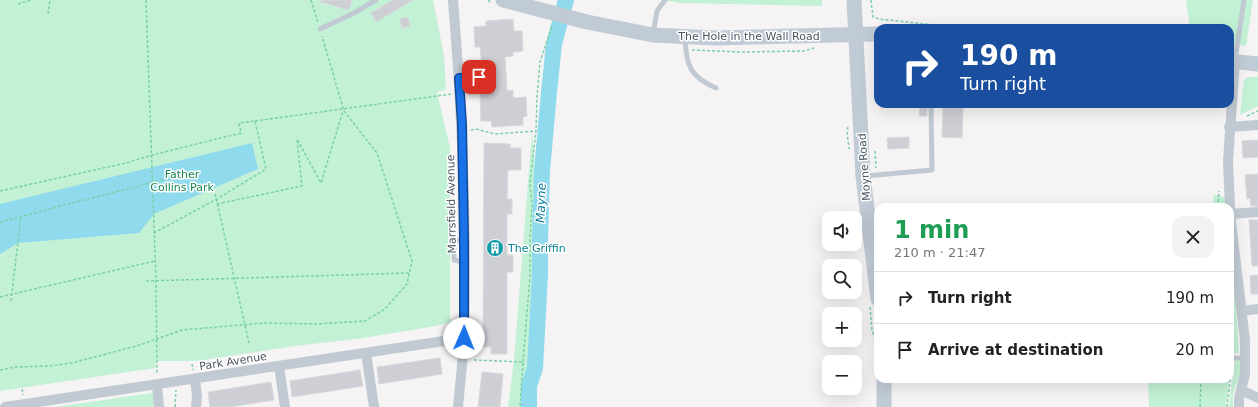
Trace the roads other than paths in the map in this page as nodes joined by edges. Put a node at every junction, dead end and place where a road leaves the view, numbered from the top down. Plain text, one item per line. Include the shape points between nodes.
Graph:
1 (376, 0) edge
2 (453, 0) edge
3 (503, 0) edge
4 (665, 0) edge
5 (854, 0) edge
6 (1244, 0) edge
7 (320, 29) road end
8 (874, 29) edge
9 (653, 35) junction
10 (855, 35) junction
11 (685, 37) junction
12 (1234, 51) edge
13 (1234, 61) edge
14 (1258, 64) edge
15 (479, 77) dead end
16 (459, 78) junction
17 (716, 88) dead end
18 (931, 108) edge
19 (1230, 108) edge
20 (1258, 125) edge
21 (1229, 127) junction
22 (863, 176) junction
23 (1230, 203) edge
24 (1258, 212) edge
25 (1234, 214) edge
26 (1234, 246) edge
27 (874, 266) edge
28 (1258, 309) edge
29 (1242, 311) junction
30 (464, 338) junction
31 (366, 353) junction
32 (1234, 358) edge
33 (1245, 358) junction
34 (278, 366) junction
35 (195, 379) junction
36 (884, 383) edge
37 (157, 385) junction
38 (1241, 390) junction
39 (1258, 398) edge
40 (36, 405) edge
41 (5, 407) edge
42 (159, 407) edge
43 (196, 407) edge
44 (285, 407) edge
45 (374, 407) edge
46 (458, 407) edge
47 (884, 407) edge
48 (1239, 407) edge

1 - 7 lane
2 - 16 street, Marrsfield Avenue
3 - 9 main road, The Hole in the Wall Road via 587,22
4 - 9 lane via 657,11
5 - 10 main road, Moyne Road
6 - 12 lane
8 - 10 main road, The Hole in the Wall Road
9 - 11 main road, The Hole in the Wall Road
10 - 11 main road, The Hole in the Wall Road
10 - 22 main road, Moyne Road
11 - 17 lane via 685,53 691,70 702,82
13 - 14 main road
15 - 16 lane
16 - 30 street, Marrsfield Avenue
18 - 22 lane via 932,170
19 - 21 street
20 - 21 street
21 - 23 street
22 - 27 main road, Moyne Road
24 - 25 street
26 - 29 street
28 - 29 street
29 - 33 street
30 - 31 street, Park Avenue
30 - 46 street, Marrsfield Avenue
31 - 34 street, Park Avenue
31 - 45 street
32 - 33 lane
33 - 38 street via 1245,375
34 - 35 street, Park Avenue
34 - 44 street
35 - 37 street, Park Avenue
35 - 43 street
36 - 47 main road
37 - 40 street, Park Avenue
37 - 42 street
38 - 39 street
38 - 48 street
40 - 41 street, Park Avenue

